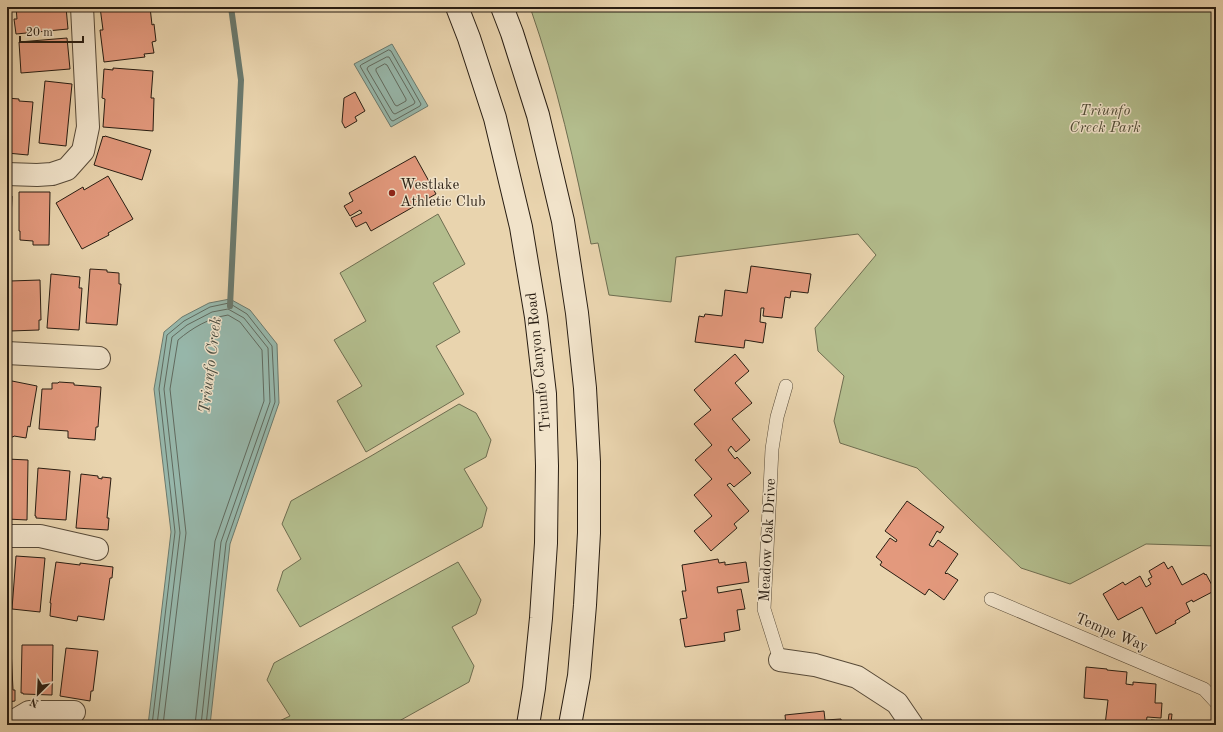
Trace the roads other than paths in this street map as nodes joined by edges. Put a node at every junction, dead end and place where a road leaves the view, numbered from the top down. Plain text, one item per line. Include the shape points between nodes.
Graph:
1 (82, 7) edge
2 (457, 7) edge
3 (502, 7) edge
4 (7, 174) edge
5 (7, 353) edge
6 (99, 358) dead end
7 (786, 386) dead end
8 (7, 536) edge
9 (97, 549) dead end
10 (991, 599) dead end
11 (780, 660) joint
12 (1216, 702) edge
13 (74, 712) dead end
14 (7, 725) edge
15 (528, 725) edge
16 (570, 725) edge
17 (912, 725) edge

1 - 4 street via 88,127 83,151 67,169 52,174
2 - 15 street, Triunfo Canyon Road via 495,118 521,227 536,317 545,394 548,466 546,544 541,618
3 - 16 street via 538,115 563,221 585,388 589,462 586,605 579,676
5 - 6 street
7 - 11 lane, Meadow Oak Drive via 777,417 772,449 764,609
8 - 9 street via 40,536
10 - 12 lane, Tempe Way via 1204,688
11 - 17 street, Meadow Oak Drive via 815,665 857,677 897,703
13 - 14 street via 29,712

